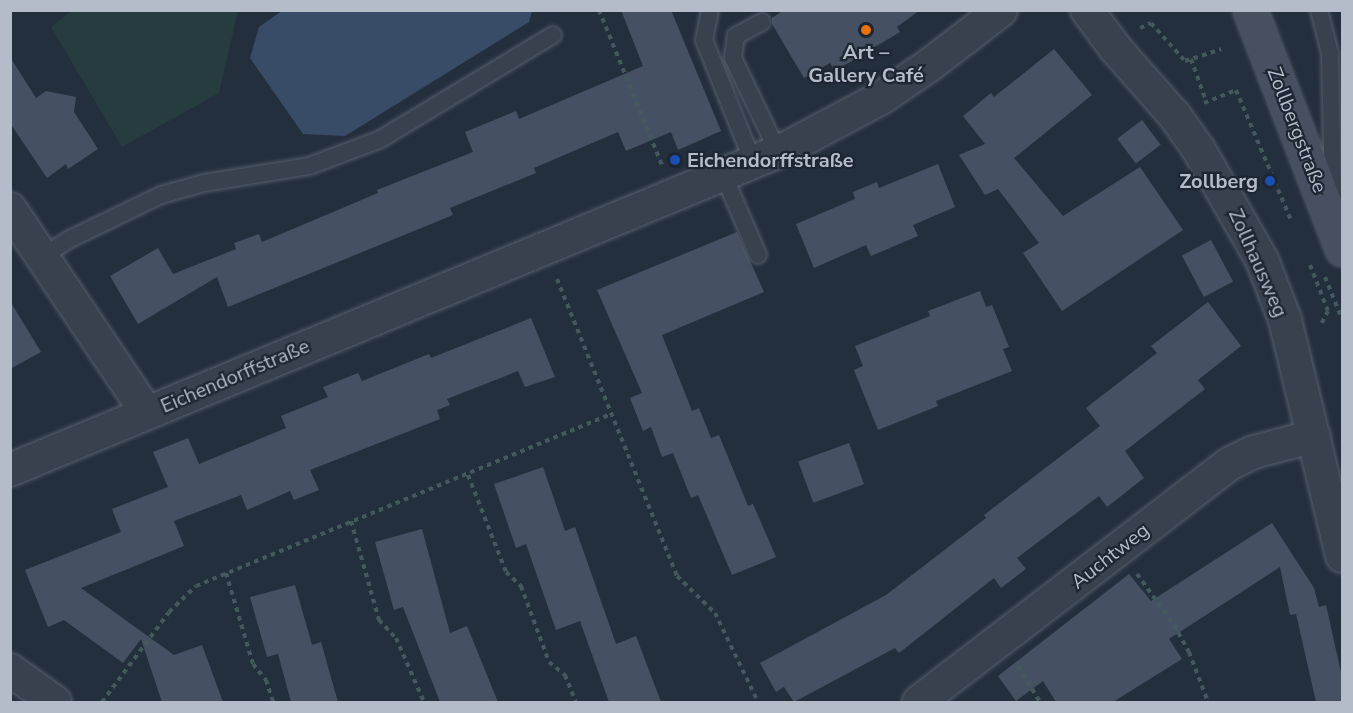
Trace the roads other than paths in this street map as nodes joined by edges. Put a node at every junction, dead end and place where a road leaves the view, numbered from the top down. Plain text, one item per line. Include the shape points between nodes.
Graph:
1 (710, 10) edge
2 (1001, 10) edge
3 (1087, 10) edge
4 (1250, 10) edge
5 (1319, 10) edge
6 (762, 22) dead end
7 (553, 35) dead end
8 (765, 157) junction
9 (723, 174) junction
10 (10, 209) edge
11 (1338, 238) edge
12 (758, 255) dead end
13 (42, 257) junction
14 (147, 413) junction
15 (1314, 436) junction
16 (10, 470) edge
17 (1342, 556) edge
18 (10, 670) edge
19 (55, 702) edge
20 (919, 702) edge

1 - 8 lane via 704,40
2 - 8 street, Eichendorffstraße via 881,98 819,133
3 - 15 street, Zollhausweg via 1175,116 1219,182 1262,260 1285,320
4 - 11 main road, Zollbergstraße
5 - 11 lane via 1330,53
6 - 8 lane via 736,36 733,58
7 - 13 lane via 380,140 309,166 204,183 161,195
8 - 9 street, Eichendorffstraße
9 - 12 lane
9 - 14 street, Eichendorffstraße
10 - 13 street, Eichendorffstraße
13 - 14 street, Eichendorffstraße
14 - 16 street, Eichendorffstraße
15 - 17 street, Zollhausweg
15 - 20 street, Auchtweg via 1235,460
18 - 19 street

